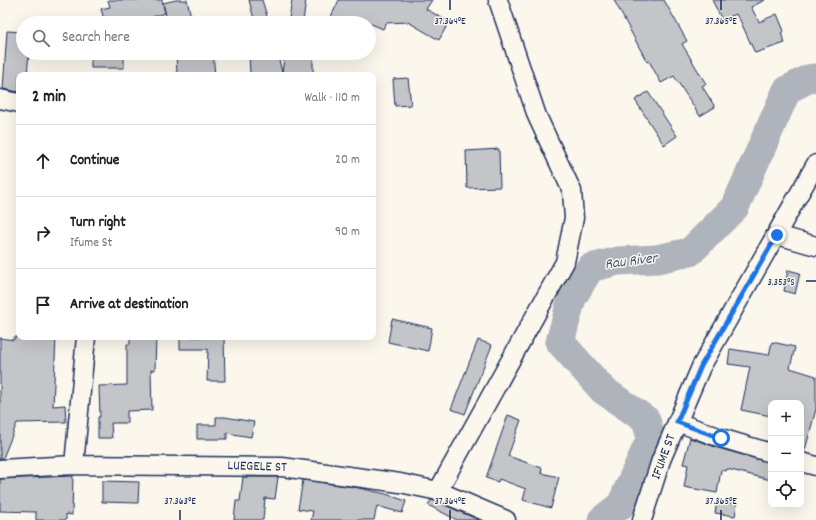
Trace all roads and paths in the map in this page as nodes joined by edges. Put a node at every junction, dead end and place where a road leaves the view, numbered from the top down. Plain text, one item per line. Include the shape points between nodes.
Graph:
1 (498, 0) edge
2 (0, 99) edge
3 (16, 102) edge
4 (816, 164) edge
5 (777, 235) junction
6 (816, 246) edge
7 (86, 340) edge
8 (677, 422) junction
9 (768, 452) edge
10 (804, 463) edge
11 (74, 465) junction
12 (816, 466) edge
13 (0, 469) edge
14 (438, 491) junction
15 (506, 520) edge
16 (642, 520) edge

1 - 14 street via 537,116 572,191 574,218 565,262
2 - 3 street
4 - 5 street, IFUME ST
5 - 6 street
5 - 8 street, IFUME ST via 701,366
7 - 11 street
8 - 9 street
8 - 16 street, IFUME ST via 661,460
10 - 12 street
11 - 13 street, LUEGELE ST
11 - 14 street, LUEGELE ST via 282,467 400,483
14 - 15 street, LUEGELE ST

